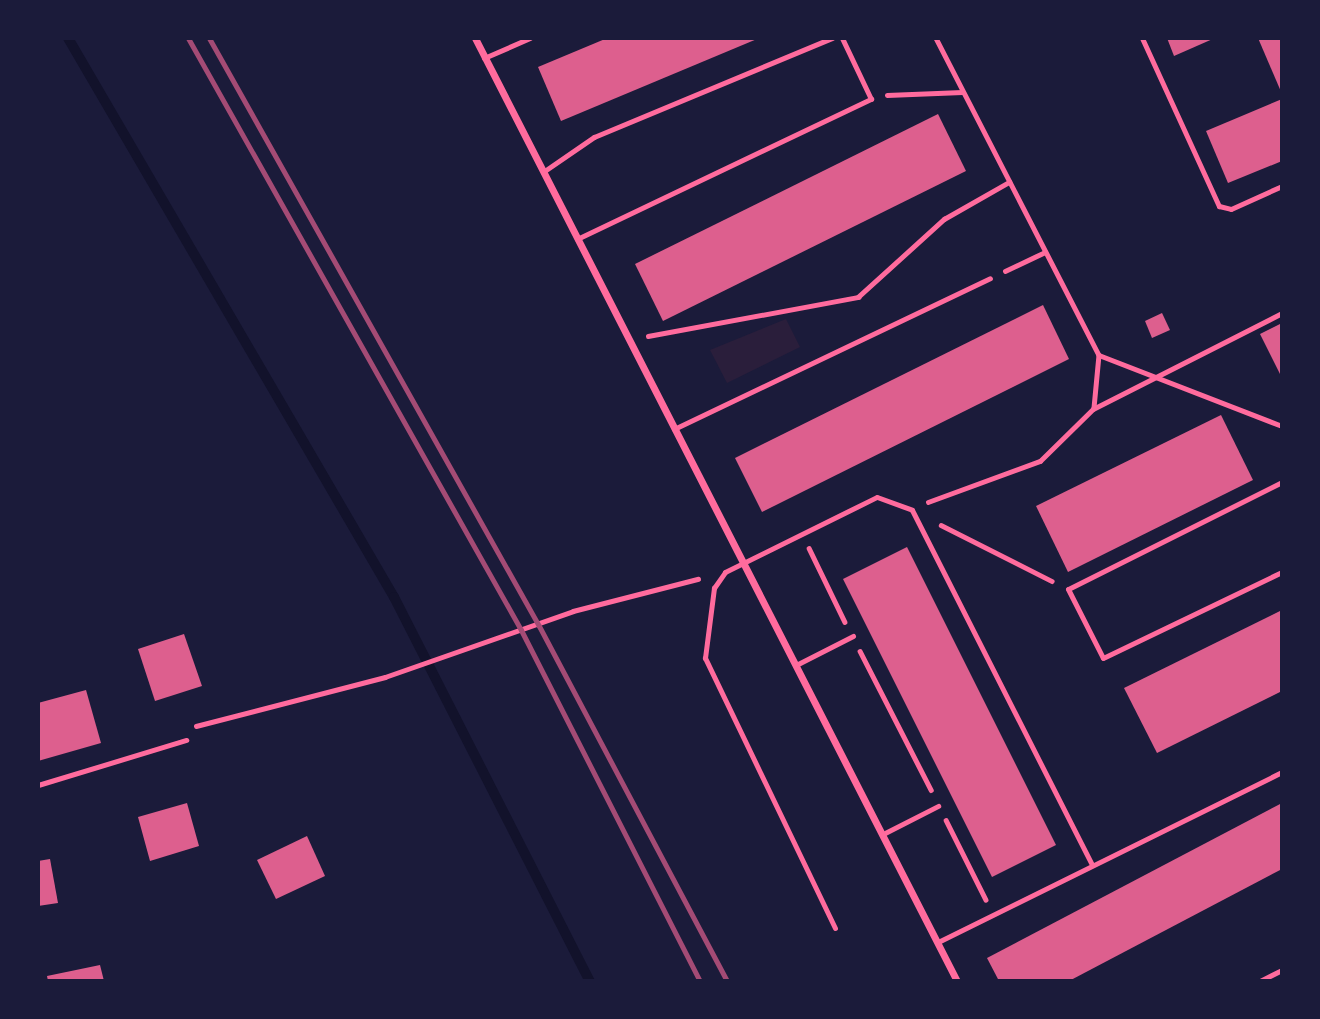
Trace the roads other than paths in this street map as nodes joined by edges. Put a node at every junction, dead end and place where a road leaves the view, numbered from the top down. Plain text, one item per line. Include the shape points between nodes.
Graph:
1 (475, 38) edge
2 (530, 38) edge
3 (832, 38) edge
4 (842, 38) edge
5 (1142, 38) edge
6 (484, 58) junction
7 (543, 172) junction
8 (1282, 186) edge
9 (577, 239) junction
10 (990, 278) road end
11 (674, 429) junction
12 (1282, 482) edge
13 (744, 563) junction
14 (1282, 572) edge
15 (853, 636) road end
16 (796, 665) junction
17 (186, 740) road end
18 (1282, 772) edge
19 (38, 785) edge
20 (938, 806) road end
21 (883, 834) junction
22 (1092, 865) junction
23 (835, 928) dead end
24 (938, 942) junction
25 (1282, 970) edge
26 (957, 981) edge
27 (1260, 981) edge

1 - 6 street
2 - 6 lane
3 - 7 lane via 594,137
4 - 9 lane via 871,99
5 - 8 lane via 1219,206 1231,209
6 - 7 street
7 - 9 street
9 - 11 street
10 - 11 lane
11 - 13 street
12 - 14 lane via 1068,589 1103,659
13 - 16 street
13 - 22 lane via 877,497 912,510
13 - 23 lane via 726,572 714,588 705,658
15 - 16 lane
16 - 21 street
17 - 19 lane
18 - 22 lane
20 - 21 lane
21 - 24 street
22 - 24 lane
24 - 26 street
25 - 27 lane

